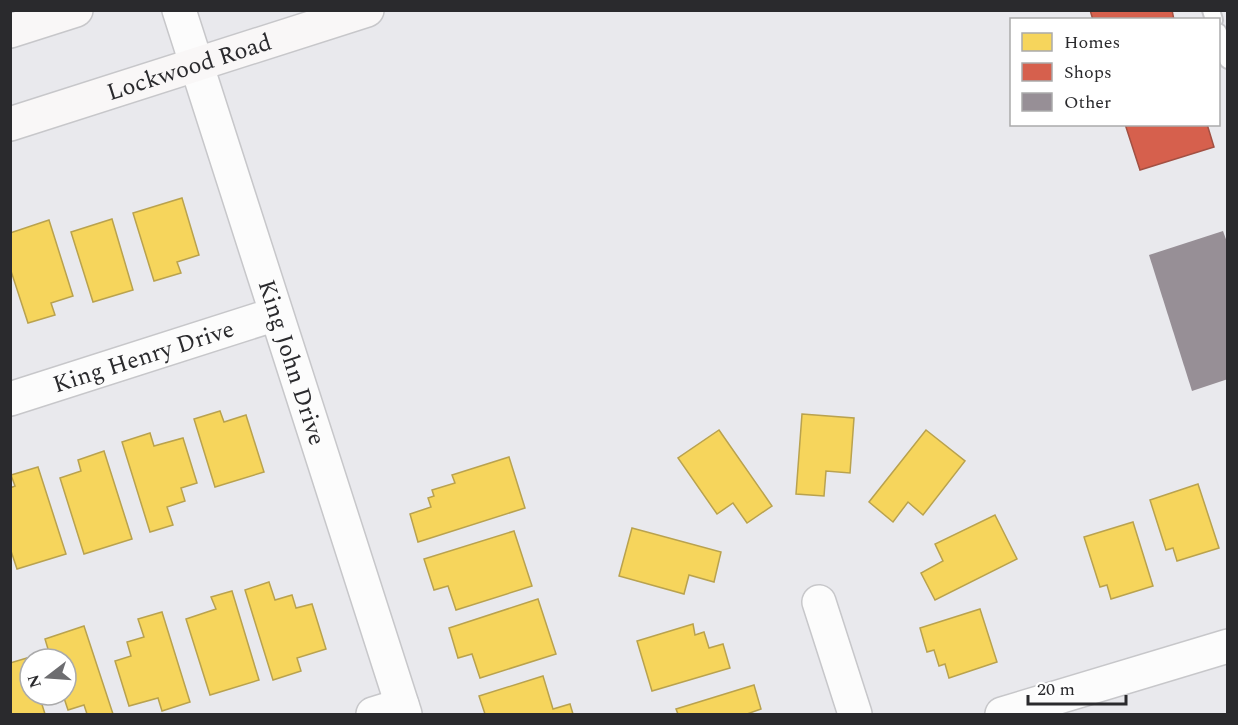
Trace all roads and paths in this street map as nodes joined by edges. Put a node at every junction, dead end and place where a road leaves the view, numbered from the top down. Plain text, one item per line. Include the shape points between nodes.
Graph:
1 (76, 10) edge
2 (179, 10) edge
3 (367, 10) edge
4 (10, 31) edge
5 (1220, 38) edge
6 (1227, 60) edge
7 (197, 65) junction
8 (10, 124) edge
9 (276, 314) junction
10 (10, 399) edge
11 (819, 602) dead end
12 (1227, 646) edge
13 (393, 711) edge
14 (855, 714) edge
15 (1002, 714) edge

1 - 4 main road
2 - 7 street, King John Drive
3 - 7 main road, Lockwood Road
5 - 6 lane
7 - 8 main road, Lockwood Road
7 - 9 street, King John Drive
9 - 10 street, King Henry Drive
9 - 13 street, King John Drive
11 - 14 street
12 - 15 street

